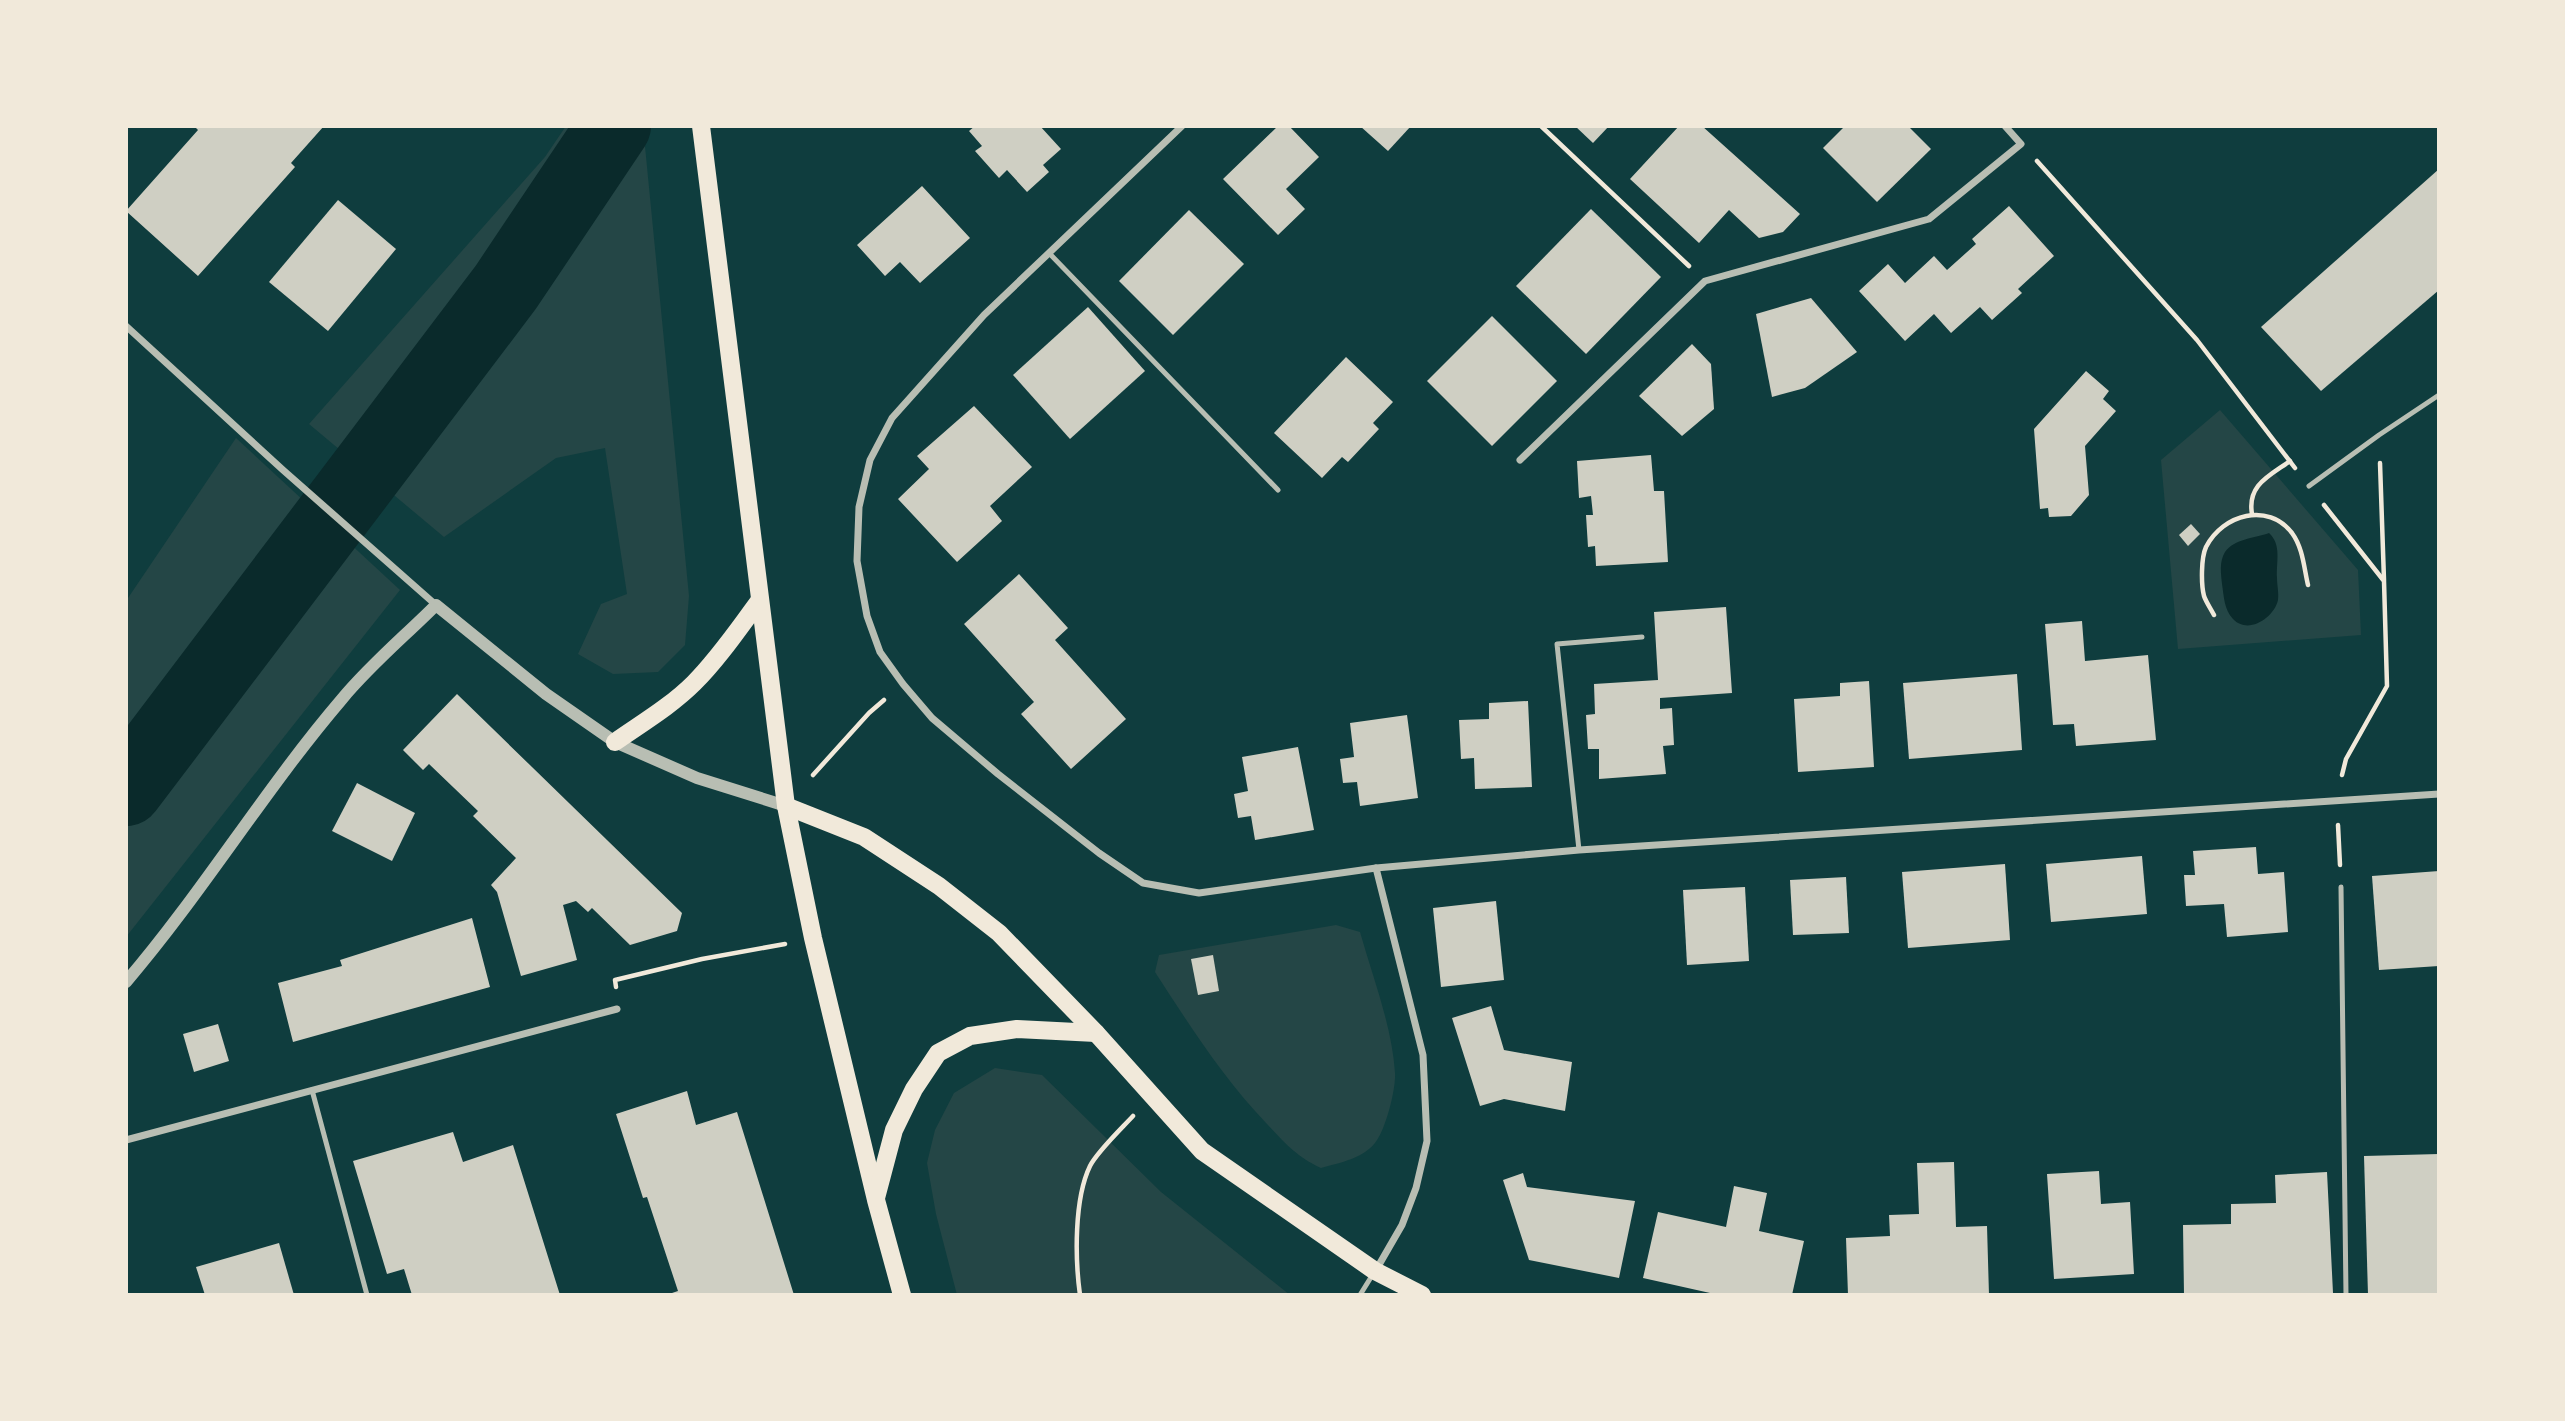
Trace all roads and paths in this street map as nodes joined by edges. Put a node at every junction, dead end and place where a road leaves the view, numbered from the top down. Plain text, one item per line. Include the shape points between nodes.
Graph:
1 (701, 126) edge
2 (1182, 126) edge
3 (1541, 126) edge
4 (2005, 126) edge
5 (2021, 144) junction
6 (1049, 253) junction
7 (1705, 281) junction
8 (126, 326) edge
9 (2439, 396) edge
10 (2379, 435) junction
11 (1520, 460) dead end
12 (2290, 461) junction
13 (2309, 486) junction
14 (1278, 490) dead end
15 (2252, 514) junction
16 (2384, 581) junction
17 (2308, 585) dead end
18 (760, 600) junction
19 (436, 605) junction
20 (2214, 615) dead end
21 (1642, 637) dead end
22 (903, 684) junction
23 (615, 742) junction
24 (2439, 794) edge
25 (2336, 802) junction
26 (786, 806) junction
27 (1579, 850) junction
28 (1376, 868) junction
29 (2341, 887) joint
30 (813, 938) junction
31 (126, 982) edge
32 (617, 1009) joint
33 (1096, 1033) junction
34 (312, 1090) junction
35 (1152, 1095) junction
36 (126, 1140) edge
37 (876, 1200) junction
38 (1375, 1270) junction
39 (368, 1295) edge
40 (902, 1295) edge
41 (1080, 1295) edge
42 (1360, 1295) edge
43 (1422, 1295) edge
44 (2346, 1295) edge

1 - 18 main road
2 - 6 street
3 - 7 path
4 - 5 street
5 - 7 street via 1929,219
5 - 12 path via 2197,340
6 - 14 lane
6 - 22 street via 984,315 892,418 870,460 859,507 856,561 880,652
7 - 11 street
8 - 19 street
9 - 10 lane
10 - 13 lane
10 - 16 path
12 - 13 path
12 - 15 path via 2253,492
13 - 16 path
15 - 17 path via 2278,521 2291,533 2300,548
15 - 20 path via 2219,531 2205,548 2204,596
16 - 25 path via 2387,686 2346,760
18 - 23 main road via 694,683
18 - 26 main road
19 - 23 street via 546,694
19 - 31 street via 343,696
21 - 27 lane via 1558,644
22 - 26 path via 869,713
22 - 28 street via 933,718 999,774 1143,883 1199,893
23 - 26 street via 697,778
24 - 25 street
25 - 27 street
25 - 29 path
26 - 30 main road
26 - 33 main road via 864,837 939,886 999,933
27 - 28 street
28 - 38 street via 1423,1055 1427,1141 1402,1224
29 - 44 lane
30 - 32 path via 615,980
30 - 37 main road
32 - 34 street
33 - 35 main road
33 - 37 main road via 1017,1029 970,1036 938,1053 894,1130
34 - 36 street
34 - 39 lane
35 - 38 main road via 1202,1151
35 - 41 path via 1090,1165 1076,1239
37 - 40 main road
38 - 42 lane
38 - 43 main road

